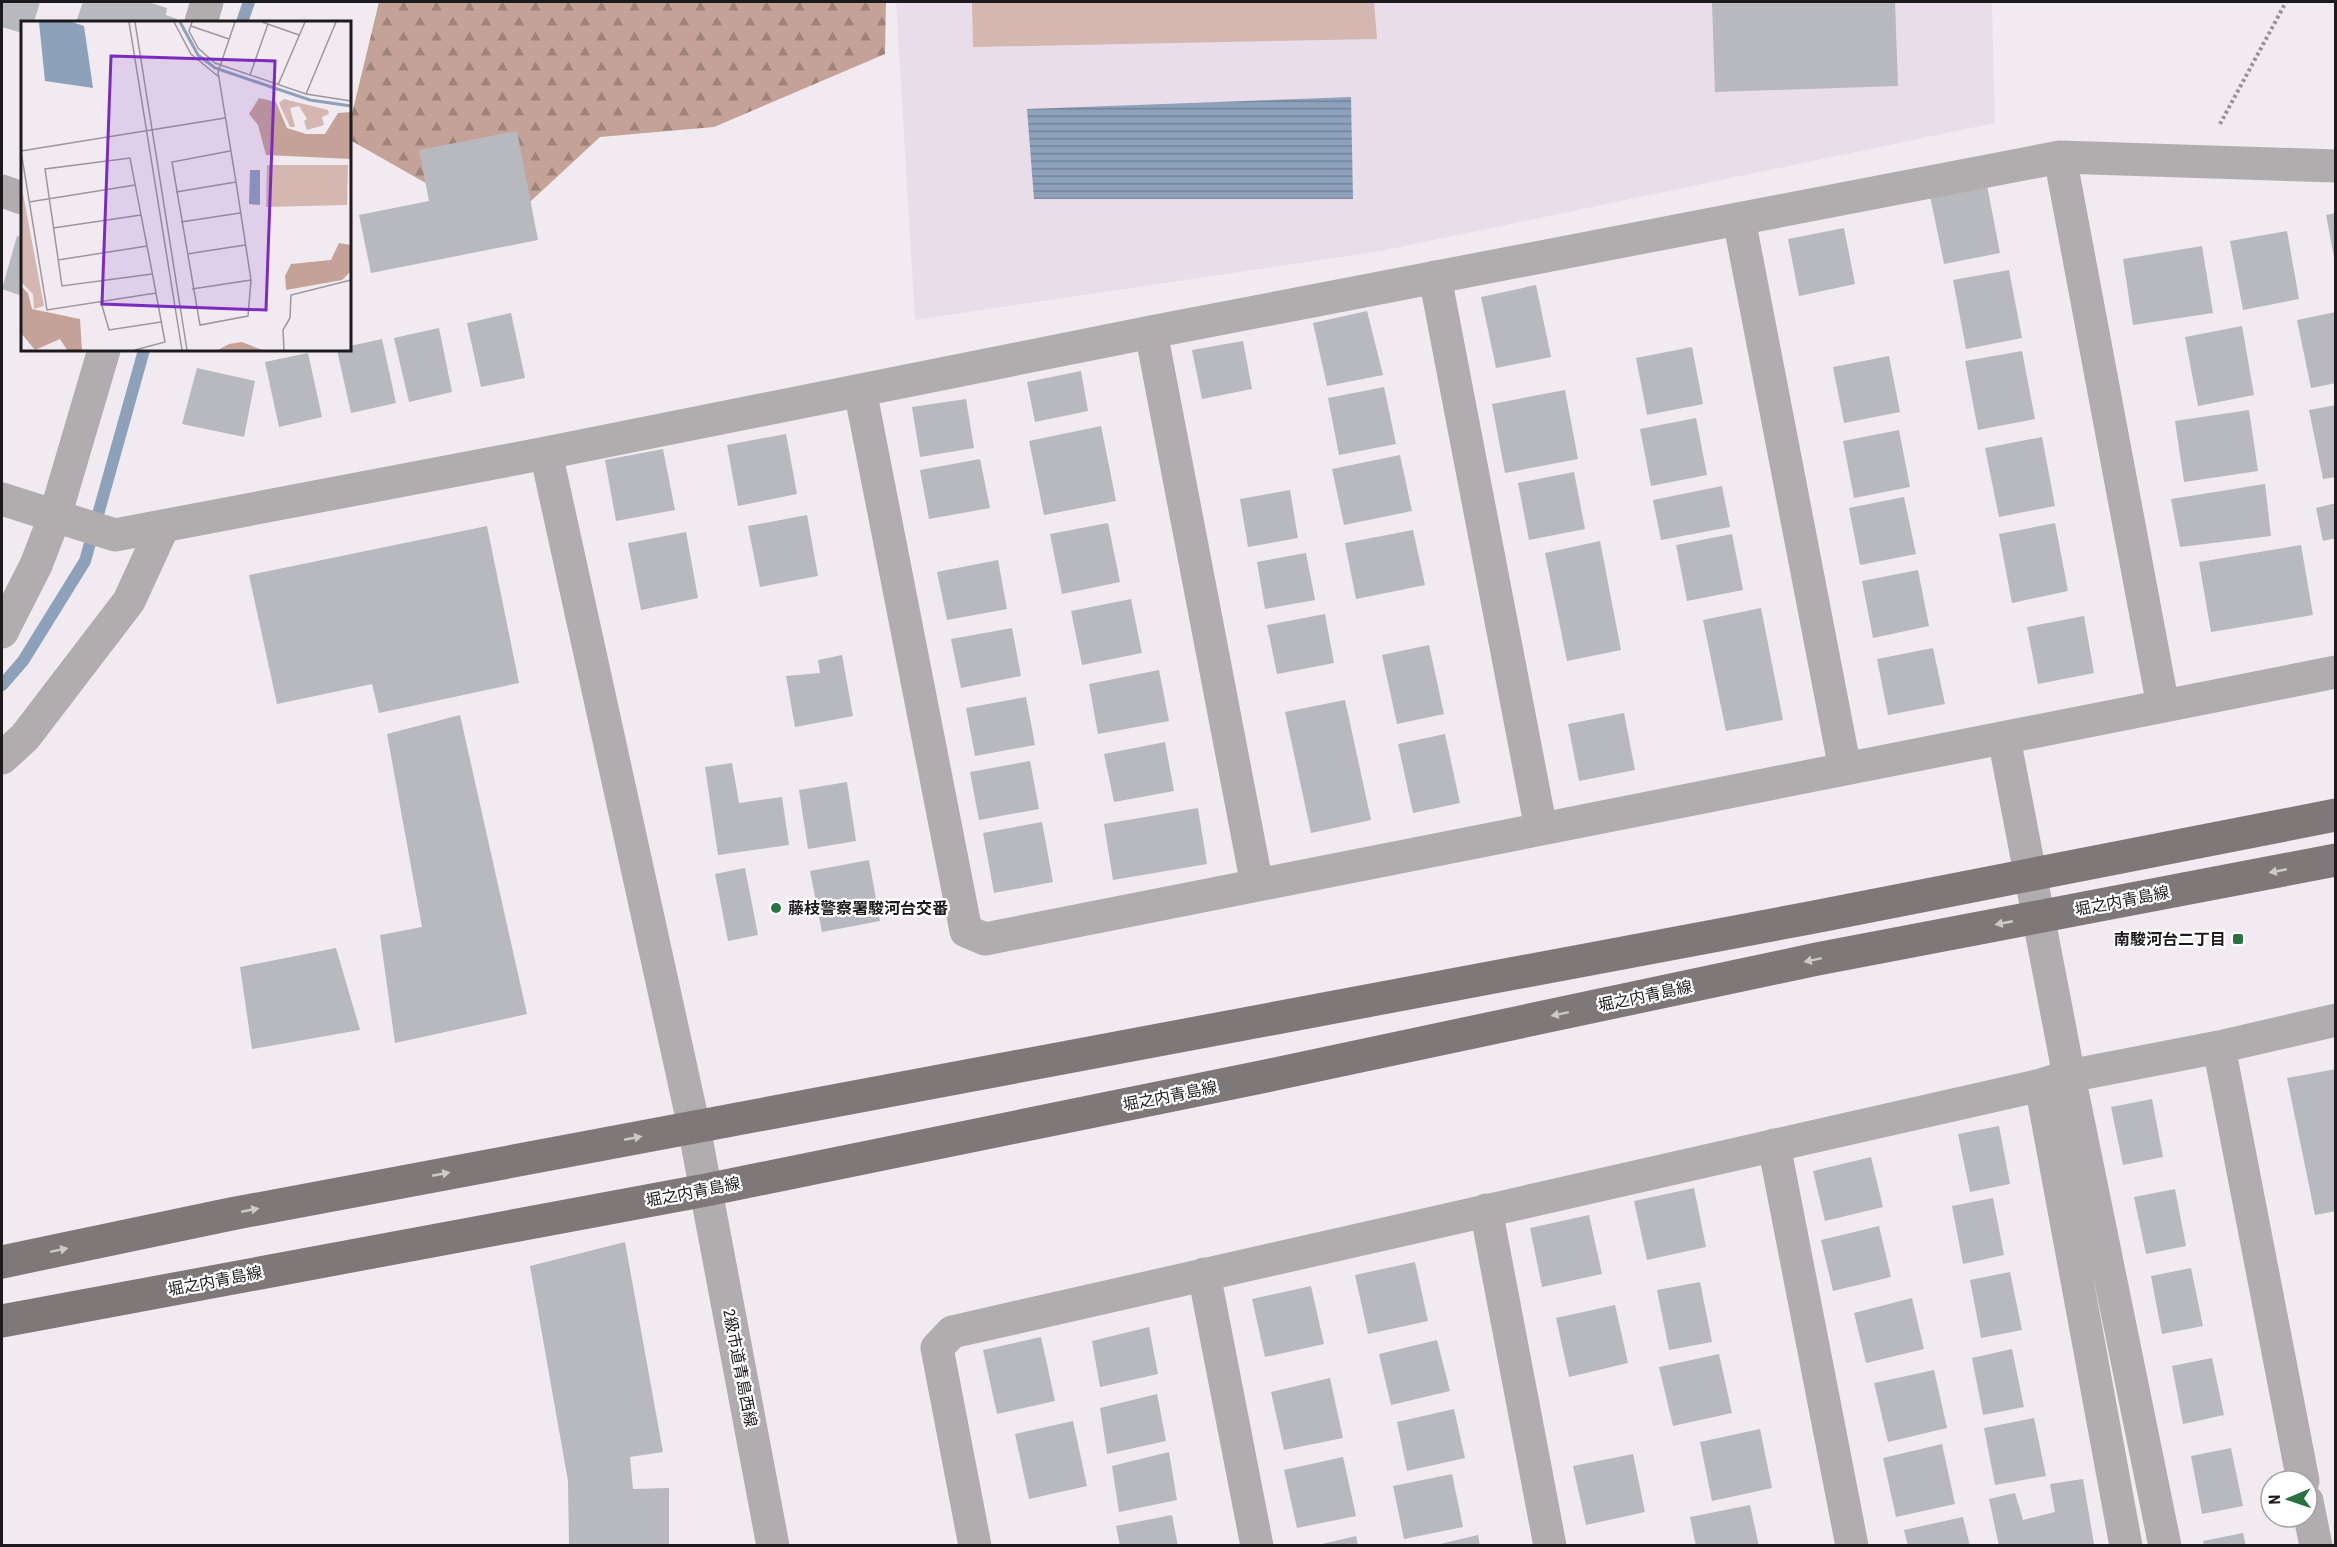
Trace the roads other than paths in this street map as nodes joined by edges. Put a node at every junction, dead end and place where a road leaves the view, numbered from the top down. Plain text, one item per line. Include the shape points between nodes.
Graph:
1 (207, 2) edge
2 (201, 21) edge
3 (2060, 157) junction
4 (2336, 166) edge
5 (2, 191) edge
6 (21, 198) edge
7 (1739, 219) junction
8 (1435, 277) junction
9 (1151, 332) junction
10 (104, 351) edge
11 (860, 390) junction
12 (546, 453) junction
13 (2, 499) edge
14 (59, 517) junction
15 (164, 527) junction
16 (2, 632) edge
17 (2336, 672) edge
18 (2163, 706) junction
19 (2004, 738) junction
20 (2, 758) edge
21 (1845, 769) junction
22 (2336, 814) edge
23 (1541, 829) junction
24 (2336, 860) edge
25 (1257, 885) junction
26 (2336, 1020) edge
27 (2218, 1047) junction
28 (2055, 1080) junction
29 (694, 1126) junction
30 (1774, 1145) junction
31 (706, 1190) junction
32 (1486, 1210) junction
33 (2, 1262) edge
34 (1204, 1274) junction
35 (2, 1321) edge
36 (2301, 1469) edge
37 (2313, 1529) edge
38 (773, 1545) edge
39 (975, 1545) edge
40 (1257, 1545) edge
41 (1550, 1545) edge
42 (1852, 1545) edge
43 (2126, 1545) edge
44 (2166, 1545) edge
45 (2316, 1545) edge

1 - 2 street
3 - 4 street
3 - 7 street
3 - 18 street
5 - 6 street
7 - 8 street
7 - 21 street
8 - 9 street
8 - 23 street
9 - 11 street
9 - 25 street
10 - 14 street
11 - 12 street
11 - 25 street via 966,931 985,939
12 - 15 street
12 - 29 street, 2級市道青島西線
13 - 14 street
14 - 15 street via 116,535
14 - 16 street
15 - 20 street via 129,601 25,737
17 - 18 street
18 - 19 street
19 - 21 street
19 - 28 street
21 - 23 street
22 - 29 main road via 1797,920
23 - 25 street
24 -> 31 main road, 堀之内青島線 via 1817,959
26 - 27 street
27 - 28 street
27 - 36 street
28 - 30 street
28 - 43 street
28 - 44 street
29 - 31 street, 2級市道青島西線
33 -> 29 main road
30 - 32 street
30 - 42 street
31 - 35 main road, 堀之内青島線
31 - 38 street, 2級市道青島西線
32 - 34 street
32 - 41 street
34 - 39 street via 952,1332 937,1348
34 - 40 street
37 - 45 street

